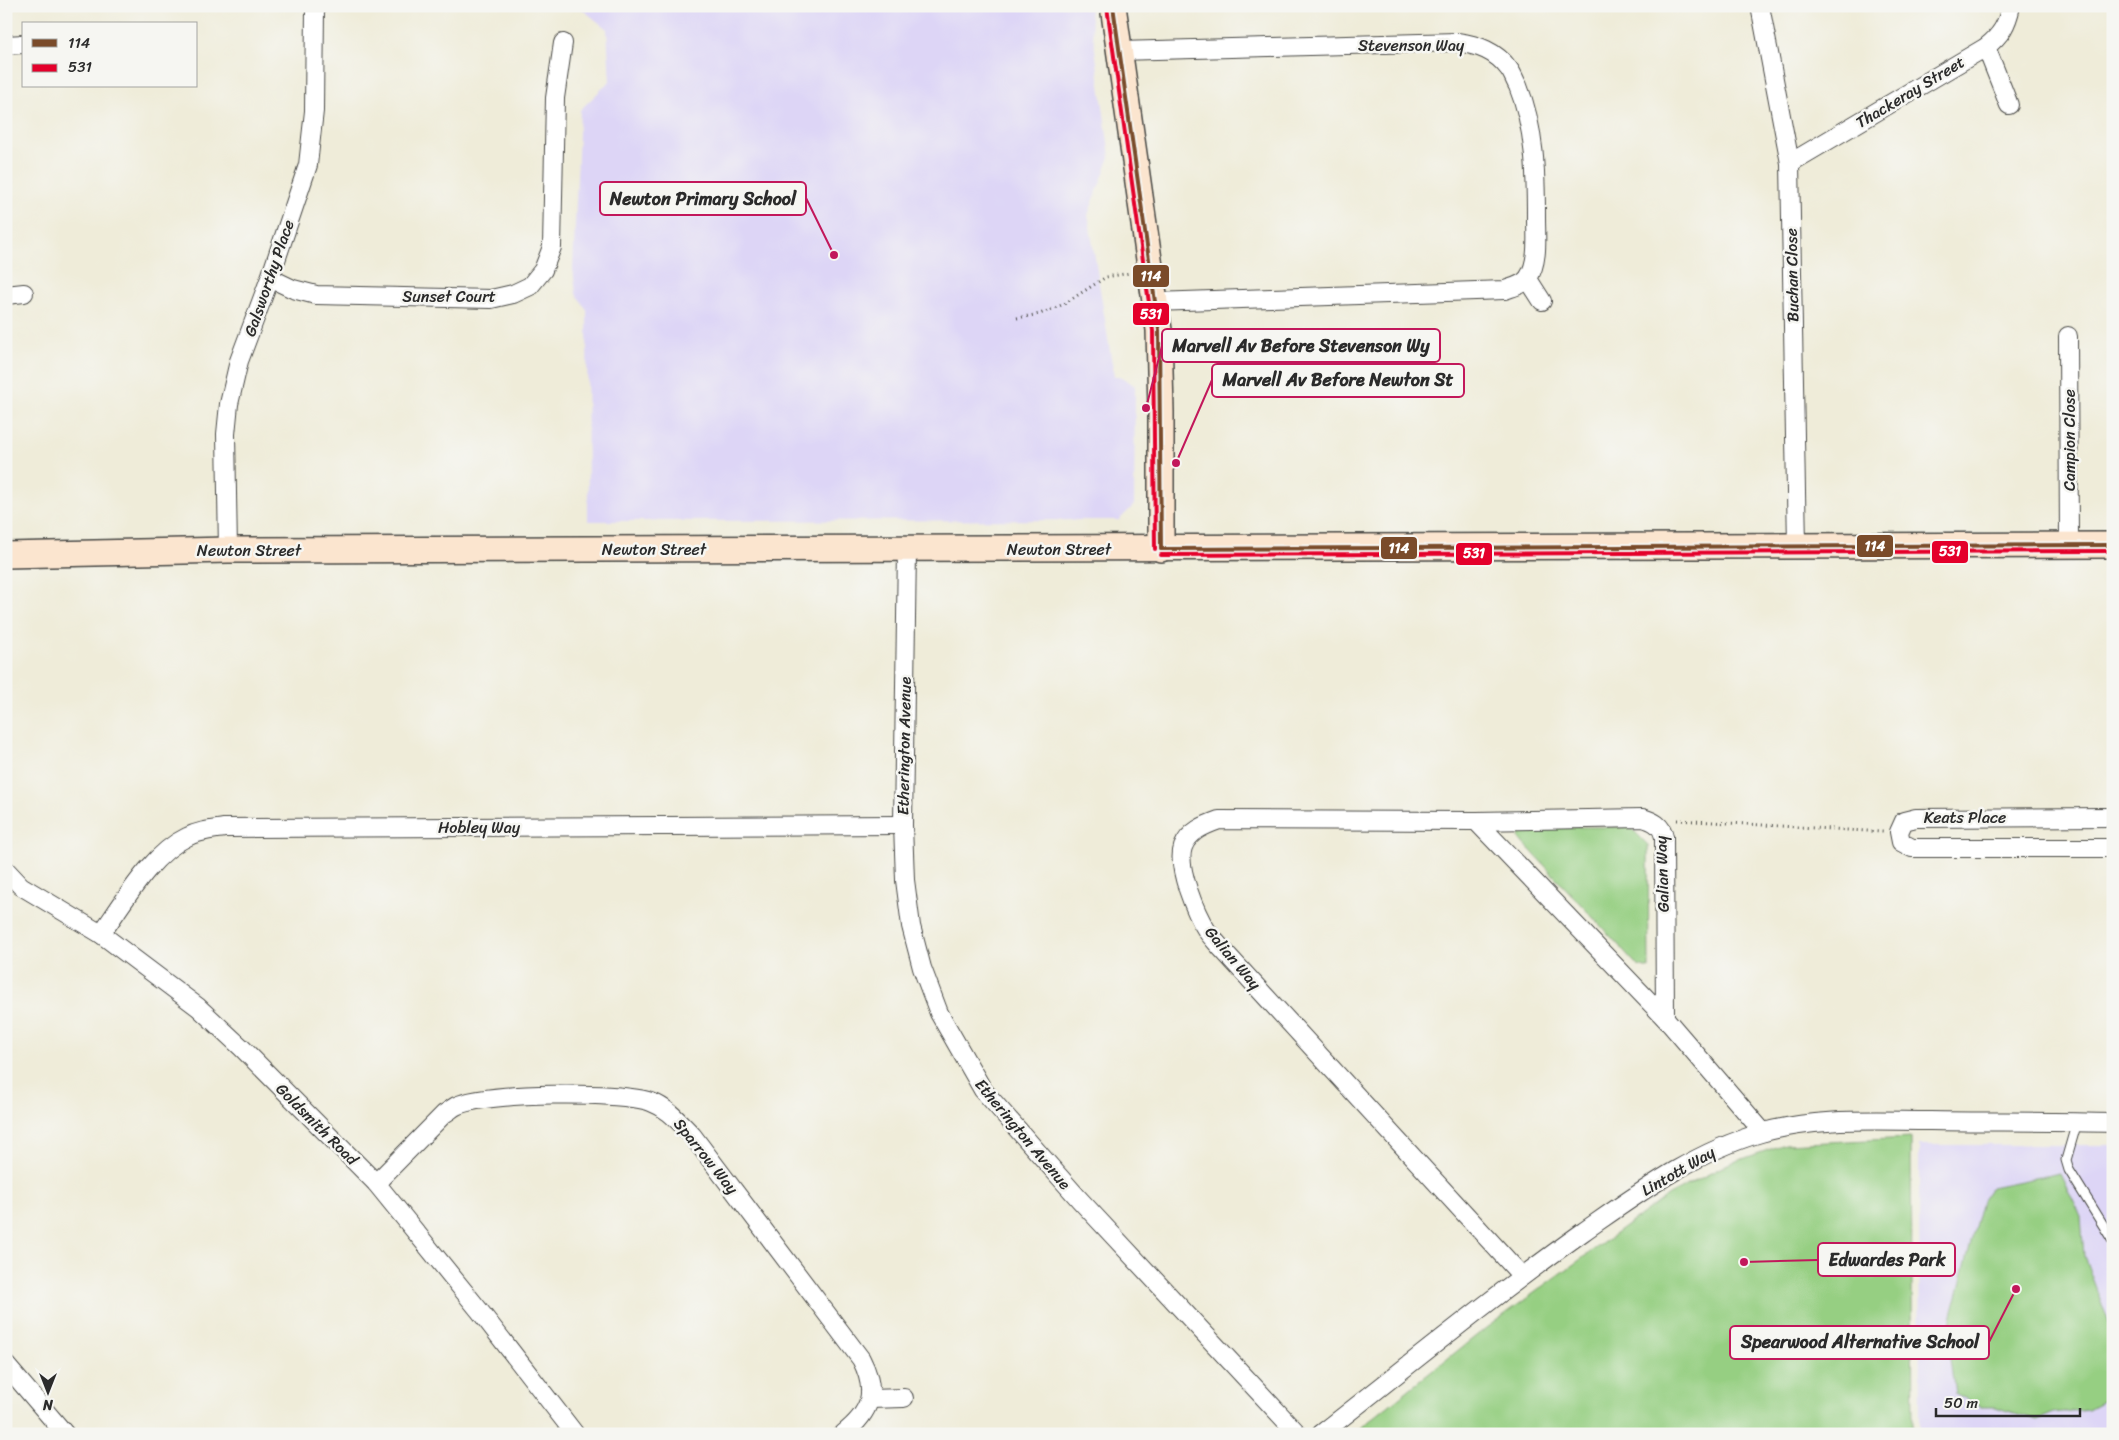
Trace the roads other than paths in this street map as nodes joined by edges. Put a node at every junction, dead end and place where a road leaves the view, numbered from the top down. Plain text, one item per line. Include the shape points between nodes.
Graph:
1 (315, 6) edge
2 (1113, 6) edge
3 (1760, 6) edge
4 (2011, 6) edge
5 (563, 43) dead end
6 (6, 44) edge
7 (22, 44) edge
8 (1986, 47) junction
9 (1119, 51) junction
10 (2009, 105) dead end
11 (1790, 162) junction
12 (270, 278) junction
13 (1528, 279) junction
14 (24, 293) dead end
15 (6, 295) edge
16 (1542, 301) dead end
17 (1155, 302) junction
18 (2068, 336) dead end
19 (2070, 545) junction
20 (2113, 545) edge
21 (1797, 546) junction
22 (1161, 548) junction
23 (907, 549) junction
24 (228, 550) junction
25 (6, 555) edge
26 (2113, 817) edge
27 (1476, 821) junction
28 (903, 825) junction
29 (2113, 848) edge
30 (6, 870) edge
31 (101, 934) junction
32 (1665, 1018) junction
33 (2077, 1122) junction
34 (2113, 1123) edge
35 (1763, 1132) junction
36 (376, 1183) junction
37 (2113, 1241) edge
38 (1522, 1276) junction
39 (8, 1369) edge
40 (870, 1398) junction
41 (904, 1398) dead end
42 (65, 1434) edge
43 (575, 1434) edge
44 (842, 1434) edge
45 (1298, 1434) edge
46 (1321, 1434) edge

1 - 12 street, Galsworthy Place via 314,112 308,165
2 - 9 street
3 - 11 street, Buchan Close
4 - 8 street, Thackeray Street via 2000,36
5 - 12 street, Sunset Court via 555,98 552,247 543,270 530,286 513,294 490,298 316,295
6 - 7 street
8 - 10 street
8 - 11 street, Thackeray Street
9 - 13 street, Stevenson Way via 1457,42 1491,52 1511,71 1526,105 1534,150 1536,244
9 - 17 street
11 - 21 street, Buchan Close
12 - 24 street, Galsworthy Place via 239,361 229,404 226,434
13 - 16 street
13 - 17 street via 1505,290
14 - 15 street
17 - 22 street via 1161,366
18 - 19 street, Campion Close
19 - 20 street, Newton Street
19 - 21 street, Newton Street
21 - 22 street, Newton Street
22 - 23 street, Newton Street
23 - 24 street, Newton Street
23 - 28 street, Etherington Avenue
24 - 25 street, Newton Street
26 - 29 street, Keats Place via 1916,818 1904,821 1898,832 1901,842 1912,848
27 - 32 street
27 - 32 street, Galian Way via 1642,818 1652,820 1663,830
27 - 38 street, Galian Way via 1219,820 1200,826 1183,846 1182,859 1195,907 1222,949
28 - 31 street, Hobley Way via 224,828 186,837 169,849 154,862
28 - 45 street, Etherington Avenue via 911,926 922,968 939,1014 983,1090 1079,1199
30 - 31 street, Goldsmith Road via 21,886
31 - 36 street, Goldsmith Road via 198,1007
32 - 35 street
33 - 34 street, Lintott Way
33 - 35 street, Lintott Way via 1863,1121 1814,1123
33 - 37 lane via 2066,1160 2069,1170
35 - 38 street, Lintott Way via 1697,1157 1655,1181
36 - 40 street, Sparrow Way via 444,1114 457,1105 531,1096 628,1097 651,1102 671,1113 692,1135 862,1359 868,1372
36 - 43 street, Goldsmith Road
38 - 46 street, Lintott Way
39 - 42 street
40 - 41 street
40 - 44 street via 865,1413

